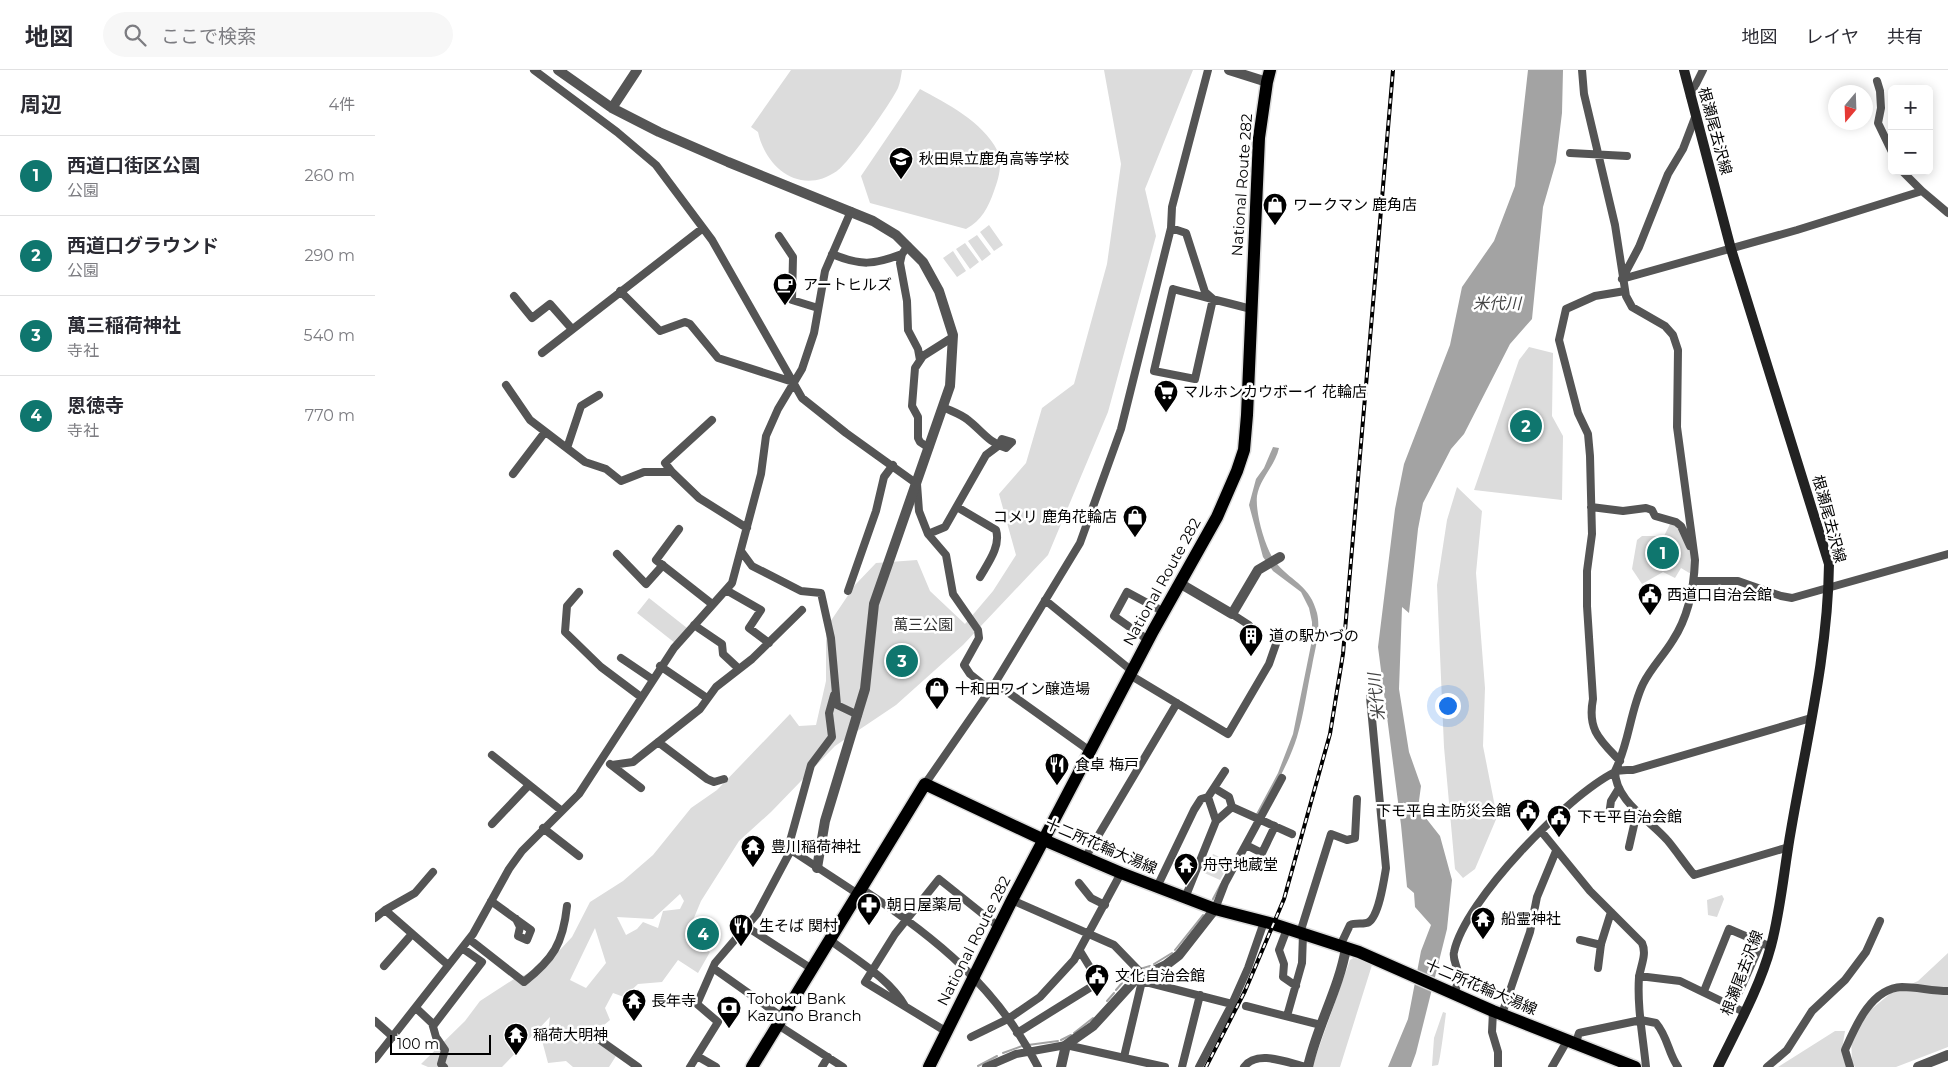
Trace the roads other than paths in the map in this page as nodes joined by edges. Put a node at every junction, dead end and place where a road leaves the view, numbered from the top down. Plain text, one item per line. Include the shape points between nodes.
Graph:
1 (534, 70) edge
2 (558, 70) edge
3 (637, 70) edge
4 (1208, 70) edge
5 (1229, 70) edge
6 (1582, 70) edge
7 (1684, 70) edge
8 (1703, 70) edge
9 (1269, 76) edge
10 (1877, 81) dead end
11 (1691, 96) junction
12 (612, 108) junction
13 (1696, 115) junction
14 (1888, 144) edge
15 (1570, 153) dead end
16 (1600, 154) junction
17 (1627, 156) dead end
18 (1906, 175) edge
19 (1922, 191) junction
20 (851, 211) junction
21 (1948, 213) edge
22 (703, 228) junction
23 (1171, 228) junction
24 (779, 236) dead end
25 (1731, 249) junction
26 (905, 250) junction
27 (832, 254) junction
28 (1622, 279) junction
29 (620, 291) junction
30 (1625, 291) junction
31 (514, 296) dead end
32 (1213, 299) junction
33 (818, 308) junction
34 (1251, 309) junction
35 (572, 329) junction
36 (953, 337) junction
37 (542, 353) dead end
38 (920, 360) junction
39 (793, 382) junction
40 (505, 385) dead end
41 (599, 395) dead end
42 (943, 407) junction
43 (712, 420) dead end
44 (545, 432) junction
45 (567, 448) junction
46 (929, 448) junction
47 (893, 464) junction
48 (671, 472) junction
49 (513, 474) dead end
50 (917, 484) junction
51 (957, 507) junction
52 (1591, 507) junction
53 (747, 528) junction
54 (679, 529) dead end
55 (928, 534) junction
56 (741, 550) junction
57 (617, 554) dead end
58 (1694, 554) junction
59 (1948, 554) edge
60 (1278, 559) dead end
61 (663, 565) junction
62 (980, 577) dead end
63 (1694, 581) junction
64 (1181, 584) junction
65 (1828, 588) junction
66 (725, 590) junction
67 (848, 590) dead end
68 (579, 592) dead end
69 (1045, 600) junction
70 (712, 604) junction
71 (802, 610) dead end
72 (1165, 612) junction
73 (1232, 614) junction
74 (694, 625) junction
75 (1249, 625) dead end
76 (1148, 640) junction
77 (1277, 641) dead end
78 (769, 643) junction
79 (621, 658) dead end
80 (660, 666) junction
81 (738, 668) junction
82 (1131, 673) junction
83 (652, 679) junction
84 (995, 683) junction
85 (836, 689) junction
86 (990, 690) junction
87 (641, 697) junction
88 (1370, 697) dead end
89 (707, 698) junction
90 (1177, 704) junction
91 (858, 714) junction
92 (1811, 718) junction
93 (658, 742) junction
94 (1090, 751) junction
95 (492, 755) dead end
96 (603, 758) junction
97 (1620, 761) junction
98 (612, 765) junction
99 (1225, 771) dead end
100 (1615, 771) junction
101 (1282, 778) dead end
102 (724, 779) dead end
103 (925, 784) junction
104 (529, 785) junction
105 (641, 788) dead end
106 (1214, 788) junction
107 (1619, 788) junction
108 (1208, 797) junction
109 (1357, 799) dead end
110 (1232, 807) junction
111 (562, 810) junction
112 (1637, 812) junction
113 (1609, 815) dead end
114 (1257, 817) junction
115 (1216, 820) junction
116 (492, 824) dead end
117 (1275, 826) junction
118 (543, 828) junction
119 (1541, 832) junction
120 (1292, 834) dead end
121 (1044, 840) junction
122 (1246, 844) junction
123 (1629, 847) dead end
124 (1789, 847) junction
125 (791, 850) junction
126 (1556, 851) junction
127 (579, 856) dead end
128 (1085, 858) junction
129 (817, 868) junction
130 (433, 872) dead end
131 (1121, 873) junction
132 (1079, 883) dead end
133 (1157, 887) junction
134 (860, 892) junction
135 (1185, 898) junction
136 (1012, 900) junction
137 (491, 901) junction
138 (1105, 905) junction
139 (567, 906) dead end
140 (1215, 909) junction
141 (385, 910) junction
142 (1611, 912) junction
143 (375, 918) edge
144 (516, 919) dead end
145 (907, 919) junction
146 (1880, 921) dead end
147 (1265, 922) junction
148 (747, 927) junction
149 (999, 927) junction
150 (1287, 929) junction
151 (412, 934) junction
152 (1301, 934) junction
153 (1089, 935) junction
154 (469, 939) junction
155 (829, 940) junction
156 (1580, 940) dead end
157 (1601, 945) junction
158 (1766, 945) junction
159 (1343, 947) junction
160 (462, 948) junction
161 (1079, 951) junction
162 (384, 966) dead end
163 (448, 966) junction
164 (713, 968) junction
165 (1599, 968) dead end
166 (812, 969) junction
167 (873, 971) junction
168 (975, 976) junction
169 (1639, 976) junction
170 (1143, 978) junction
171 (1296, 986) junction
172 (1704, 991) junction
173 (1948, 991) edge
174 (1455, 993) junction
175 (1200, 995) junction
176 (1232, 1004) junction
177 (1246, 1006) tunnel mouth
178 (1733, 1006) junction
179 (416, 1008) junction
180 (906, 1008) junction
181 (1744, 1012) junction
182 (1498, 1013) junction
183 (1287, 1016) junction
184 (1008, 1019) junction
185 (1641, 1020) junction
186 (375, 1021) edge
187 (780, 1021) junction
188 (1321, 1025) junction
189 (433, 1026) junction
190 (947, 1032) junction
191 (1017, 1032) junction
192 (971, 1036) dead end
193 (393, 1037) junction
194 (597, 1038) dead end
195 (1571, 1043) junction
196 (1066, 1045) junction
197 (1030, 1052) junction
198 (1948, 1055) edge
199 (697, 1056) junction
200 (828, 1057) junction
201 (1124, 1057) junction
202 (375, 1059) edge
203 (444, 1067) edge
204 (638, 1067) edge
205 (690, 1067) edge
206 (716, 1067) edge
207 (752, 1067) edge
208 (822, 1067) edge
209 (843, 1067) edge
210 (929, 1067) edge
211 (986, 1067) edge
212 (1038, 1067) edge
213 (1061, 1067) edge
214 (1165, 1067) edge
215 (1182, 1067) edge
216 (1199, 1067) edge
217 (1244, 1067) edge
218 (1307, 1067) edge
219 (1498, 1067) edge
220 (1552, 1067) edge
221 (1635, 1067) edge
222 (1646, 1067) edge
223 (1679, 1067) edge
224 (1718, 1067) edge
225 (1767, 1067) edge
226 (1850, 1067) edge
227 (1918, 1067) edge

1 - 22 street via 656,165
2 - 12 street
3 - 12 street
4 - 23 street via 1172,207
5 - 9 street
6 - 16 street via 1584,94
7 - 11 main road, 根瀬尾去沢線
8 - 11 street
9 - 34 main road, National Route 282 via 1259,138
10 - 14 street via 1881,100 1877,123
11 - 13 main road, 根瀬尾去沢線
12 - 20 street via 728,162
13 - 25 main road, 根瀬尾去沢線
13 - 28 street via 1639,248
15 - 16 street
16 - 17 street
16 - 28 street
18 - 19 street
19 - 21 street
19 - 25 street
20 - 26 street via 880,226
20 - 27 street
22 - 29 street
22 - 39 street
23 - 32 street via 1186,233 1205,292
23 - 69 street via 1121,429 1080,543
24 - 33 street via 793,257 792,300
25 - 28 street
25 - 65 main road, 根瀬尾去沢線 via 1829,564
26 - 27 street via 875,264
26 - 36 street via 923,262 939,292
26 - 38 street via 900,263 908,330
27 - 33 street via 825,271
28 - 30 street
29 - 35 street
29 - 39 street via 660,331 685,322 718,358
30 - 52 street via 1595,296 1566,309 1559,340 1578,413 1588,434
30 - 58 street via 1632,307 1669,330 1678,350 1677,427
31 - 35 street via 532,318 551,304
32 - 32 street via 1173,289 1154,371 1195,379
32 - 34 street
33 - 39 street via 802,369
34 - 64 main road, National Route 282 via 1244,450 1217,517
35 - 37 street
36 - 38 street
36 - 42 street via 950,386
38 - 46 street via 915,368 912,406 918,417 918,438
39 - 47 street via 803,398 825,417
39 - 53 street via 766,436 761,474
40 - 44 street via 530,420
41 - 45 street via 581,406
42 - 46 street
42 - 51 street via 966,419 985,438 999,446 986,455
43 - 48 street via 665,463
44 - 45 street
44 - 49 street
45 - 48 street via 585,462 606,469 621,481 644,472
46 - 50 street
47 - 50 street
47 - 67 street via 882,482 877,511
48 - 53 street via 699,498
50 - 55 street via 919,511
50 - 91 street via 874,604 865,689
51 - 55 street via 945,526
51 - 62 street via 996,530 998,536
52 - 58 street via 1652,510 1655,516 1681,526
52 - 97 street via 1592,534 1587,571 1593,699 1590,714 1593,730
53 - 56 street
54 - 61 street via 656,560
55 - 86 street via 946,555 953,594 978,630 979,638 964,665 969,674
56 - 66 street via 732,583
56 - 85 street via 752,566 801,591 821,593 831,638
57 - 61 street via 646,584
58 - 63 street
59 - 65 street
60 - 73 street via 1258,570
61 - 70 street
63 - 65 street via 1738,581 1792,598
63 - 97 street via 1673,641 1642,685
64 - 72 main road, National Route 282
64 - 73 street
65 - 92 main road, 根瀬尾去沢線
66 - 70 street
66 - 78 street via 761,610 749,628
68 - 87 street via 567,606 565,632 601,667
69 - 82 street
69 - 84 street
70 - 74 street
71 - 78 street
72 - 76 main road, National Route 282
72 - 76 street via 1127,592 1114,616
73 - 75 street
74 - 80 street
74 - 81 street via 722,644 723,654
76 - 82 main road, National Route 282
77 - 90 street via 1269,664 1228,734
78 - 81 street
79 - 83 street
80 - 83 street
80 - 89 street
81 - 89 street
82 - 90 street
82 - 94 main road, National Route 282
83 - 87 street
84 - 86 street
84 - 94 street
85 - 91 street via 837,705
85 - 125 street via 829,713 831,737 811,765 789,841
86 - 103 street
87 - 96 street
88 - 159 street via 1386,868 1373,918 1368,923 1350,925
89 - 93 street via 700,709
90 - 128 street
91 - 129 street via 825,821
92 - 100 street via 1633,770
92 - 124 main road, 根瀬尾去沢線
93 - 98 street via 633,762
93 - 102 street via 707,779 714,782
94 - 121 main road, National Route 282
95 - 104 street
96 - 98 street
96 - 111 street via 579,794
97 - 100 street
98 - 105 street
99 - 106 street
100 - 107 street via 1615,783
100 - 119 street via 1580,794
101 - 114 street
103 - 121 main road, 十二所花輪大湯線
103 - 134 main road
104 - 111 street
104 - 116 street
106 - 108 street
106 - 110 street via 1229,797
107 - 112 street
107 - 113 street via 1611,801
108 - 115 street
108 - 133 street via 1201,799 1194,810
109 - 152 street via 1355,838 1347,840 1331,834
110 - 114 street
110 - 115 street
111 - 118 street
112 - 123 street
112 - 124 street via 1668,841 1694,875
114 - 117 street
114 - 122 street
115 - 135 street
117 - 120 street
117 - 122 street via 1262,853
118 - 127 street
118 - 137 street via 509,869
119 - 126 street
119 - 174 street via 1478,901 1466,921 1453,954 1459,975
121 - 128 main road, 十二所花輪大湯線
121 - 136 main road, National Route 282
122 - 140 street
124 - 158 main road, 根瀬尾去沢線 via 1782,898
125 - 129 street
125 - 148 street
126 - 142 street
126 - 182 street via 1537,897 1517,977
128 - 131 main road, 十二所花輪大湯線
129 - 134 street
130 - 141 street via 415,893
131 - 133 main road, 十二所花輪大湯線
131 - 138 street
132 - 138 street via 1091,898
133 - 135 main road, 十二所花輪大湯線
134 - 145 street
134 - 155 main road
135 - 140 main road, 十二所花輪大湯線
136 - 149 main road, National Route 282
136 - 153 street
137 - 144 street
137 - 154 street
138 - 153 street
139 - 154 street via 557,950 523,982
140 - 147 main road, 十二所花輪大湯線
140 - 170 street via 1179,955
141 - 143 street
141 - 151 street
142 - 157 street
142 - 169 street via 1645,949
145 - 149 street via 939,879
145 - 167 street
145 - 168 street
146 - 225 street via 1866,952 1845,980 1812,1011 1787,1050
147 - 150 main road, 十二所花輪大湯線
147 - 176 street
148 - 164 street
148 - 166 street
149 - 168 main road, National Route 282
150 - 152 main road, 十二所花輪大湯線
150 - 171 street via 1279,950 1284,964 1283,977
151 - 162 street
151 - 163 street
152 - 159 main road, 十二所花輪大湯線
152 - 171 street via 1302,963
153 - 161 street
153 - 170 street via 1114,945
154 - 160 street
155 - 166 main road
155 - 167 street
156 - 157 street
157 - 165 street
158 - 172 street via 1729,929
158 - 178 street
158 - 181 main road, 根瀬尾去沢線
159 - 174 main road, 十二所花輪大湯線
159 - 188 street via 1342,972
160 - 163 street
160 - 189 street via 482,962
161 - 184 street via 1040,997
161 - 191 street via 1099,982
163 - 179 street
164 - 187 street
164 - 199 street via 697,1004 718,1022
166 - 187 main road
167 - 180 street
167 - 180 street via 865,982
168 - 184 street
168 - 190 main road, National Route 282
169 - 172 street via 1680,981
169 - 185 street
170 - 175 street
170 - 196 street via 1129,985 1093,1026
170 - 201 street
171 - 183 street
172 - 178 street
173 - 226 street via 1900,987 1883,994 1859,1018 1845,1050
174 - 182 main road, 十二所花輪大湯線
175 - 176 street
175 - 215 street
176 - 216 street
177 - 183 street
178 - 181 street
179 - 189 street
179 - 193 street
180 - 190 street
181 - 224 main road, 根瀬尾去沢線
182 - 195 main road, 十二所花輪大湯線
182 - 219 street via 1492,1032 1498,1052
183 - 188 street
184 - 191 street
184 - 192 street
185 - 195 street via 1579,1032
185 - 222 street
185 - 223 street via 1656,1023 1661,1028
186 - 193 street
187 - 200 street
187 - 207 main road
188 - 218 street
189 - 203 street via 435,1036 445,1050 441,1064
190 - 210 main road, National Route 282
191 - 197 street
193 - 202 street
194 - 204 street
195 - 220 street
195 - 221 main road, 十二所花輪大湯線
196 - 197 street
196 - 201 street
196 - 213 street
197 - 211 street via 1016,1054
197 - 212 street
198 - 227 street
199 - 205 street
199 - 206 street
200 - 208 street
200 - 209 street
201 - 214 street
217 - 218 street via 1257,1058 1266,1058

